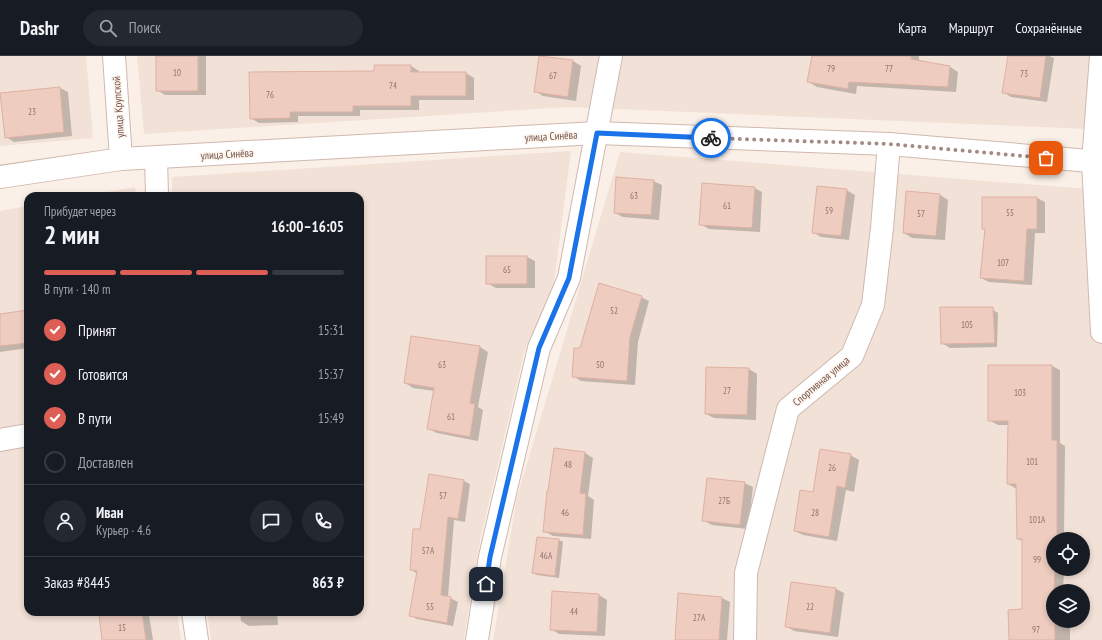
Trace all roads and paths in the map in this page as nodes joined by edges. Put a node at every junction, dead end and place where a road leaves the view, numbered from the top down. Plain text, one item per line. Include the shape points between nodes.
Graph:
1 (114, 56) edge
2 (611, 56) edge
3 (1101, 56) edge
4 (597, 133) junction
5 (889, 144) junction
6 (156, 158) junction
7 (121, 159) junction
8 (1098, 162) edge
9 (0, 177) edge
10 (157, 192) edge
11 (1102, 332) edge
12 (24, 436) edge
13 (0, 440) edge
14 (194, 616) edge
15 (197, 640) edge
16 (477, 640) edge
17 (744, 640) edge

1 - 7 street, улица Крупской
2 - 4 street
3 - 8 street
4 - 5 street, улица Синёва
4 - 6 street, улица Синёва
4 - 16 street via 569,278 539,348 490,557
5 - 8 street, улица Синёва
5 - 17 street, Спортивная улица via 873,305 852,356 788,409 746,573
6 - 7 street, улица Синёва
6 - 10 street
7 - 9 street, улица Синёва
8 - 11 street
12 - 13 street
14 - 15 street

